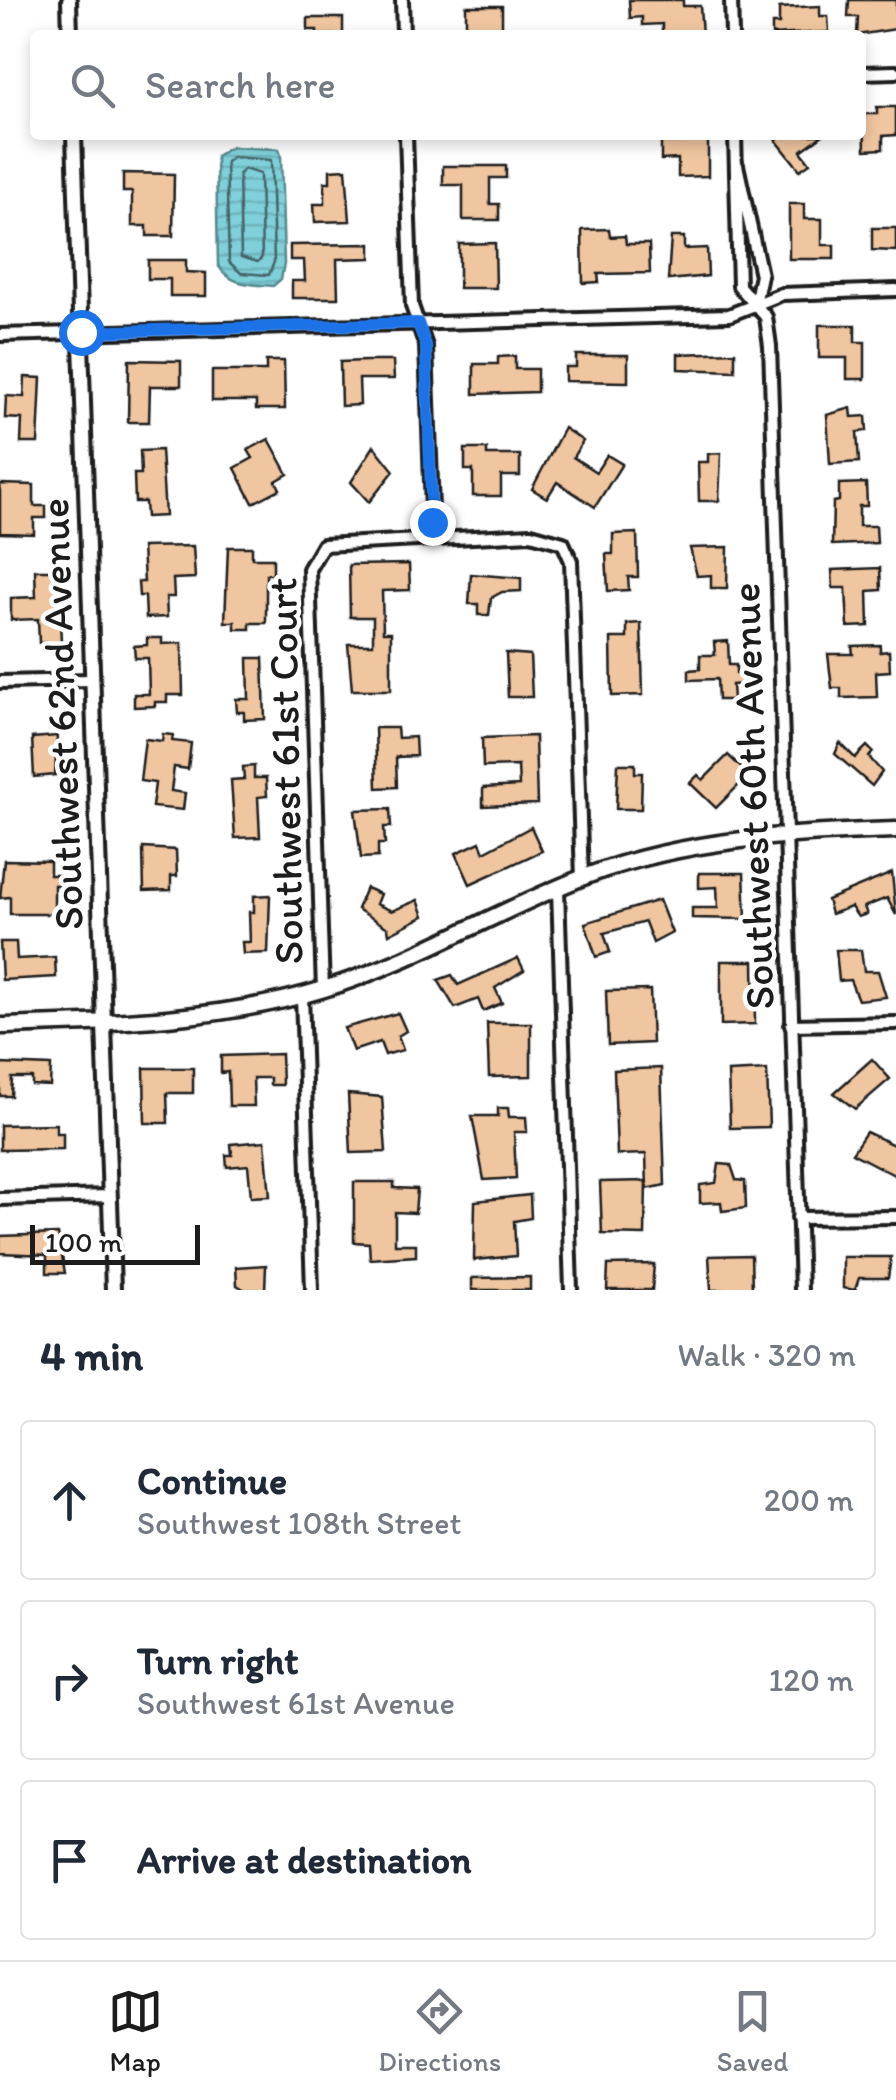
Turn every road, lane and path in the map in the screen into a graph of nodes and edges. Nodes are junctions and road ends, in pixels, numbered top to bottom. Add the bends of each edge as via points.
1 (70, 0) edge
2 (402, 0) edge
3 (731, 0) edge
4 (70, 30) edge
5 (402, 30) edge
6 (732, 30) edge
7 (896, 72) edge
8 (866, 73) edge
9 (74, 140) edge
10 (406, 140) edge
11 (736, 140) edge
12 (736, 164) junction
13 (896, 290) edge
14 (755, 305) junction
15 (418, 323) junction
16 (81, 332) junction
17 (0, 335) edge
18 (433, 537) junction
19 (92, 680) junction
20 (0, 682) edge
21 (896, 830) edge
22 (785, 836) junction
23 (582, 878) junction
24 (558, 889) junction
25 (323, 990) junction
26 (302, 995) junction
27 (104, 1023) junction
28 (896, 1023) edge
29 (792, 1025) junction
30 (0, 1026) edge
31 (110, 1196) junction
32 (0, 1199) edge
33 (896, 1217) edge
34 (798, 1218) junction
35 (113, 1290) edge
36 (312, 1290) edge
37 (571, 1290) edge
38 (801, 1290) edge

1 - 4 street
2 - 5 street
3 - 6 street
7 - 8 street
9 - 16 street, Southwest 62nd Avenue
10 - 15 street
11 - 12 street, Southwest 60th Avenue
12 - 14 street, Southwest 60th Avenue via 761,275
12 - 14 street, Southwest 60th Avenue via 739,286
13 - 14 street via 782,294
14 - 15 street via 729,314
14 - 22 street, Southwest 60th Avenue via 766,317 770,346
15 - 16 street
15 - 18 street via 426,346
16 - 17 street
16 - 19 street, Southwest 62nd Avenue
18 - 23 street via 542,534 563,543 571,561
18 - 25 street, Southwest 61st Court via 336,541 315,551 309,574
19 - 20 street
19 - 27 street, Southwest 62nd Avenue
21 - 22 main road
22 - 23 main road via 670,854
22 - 29 street, Southwest 60th Avenue
23 - 24 main road
24 - 25 main road
24 - 37 street
25 - 26 main road
26 - 27 main road
26 - 36 street, Southwest 61st Court
27 - 30 main road
27 - 31 street, Southwest 62nd Avenue
28 - 29 street
29 - 34 street, Southwest 60th Avenue
31 - 32 street
31 - 35 street, Southwest 62nd Avenue
33 - 34 street
34 - 38 street, Southwest 60th Avenue

